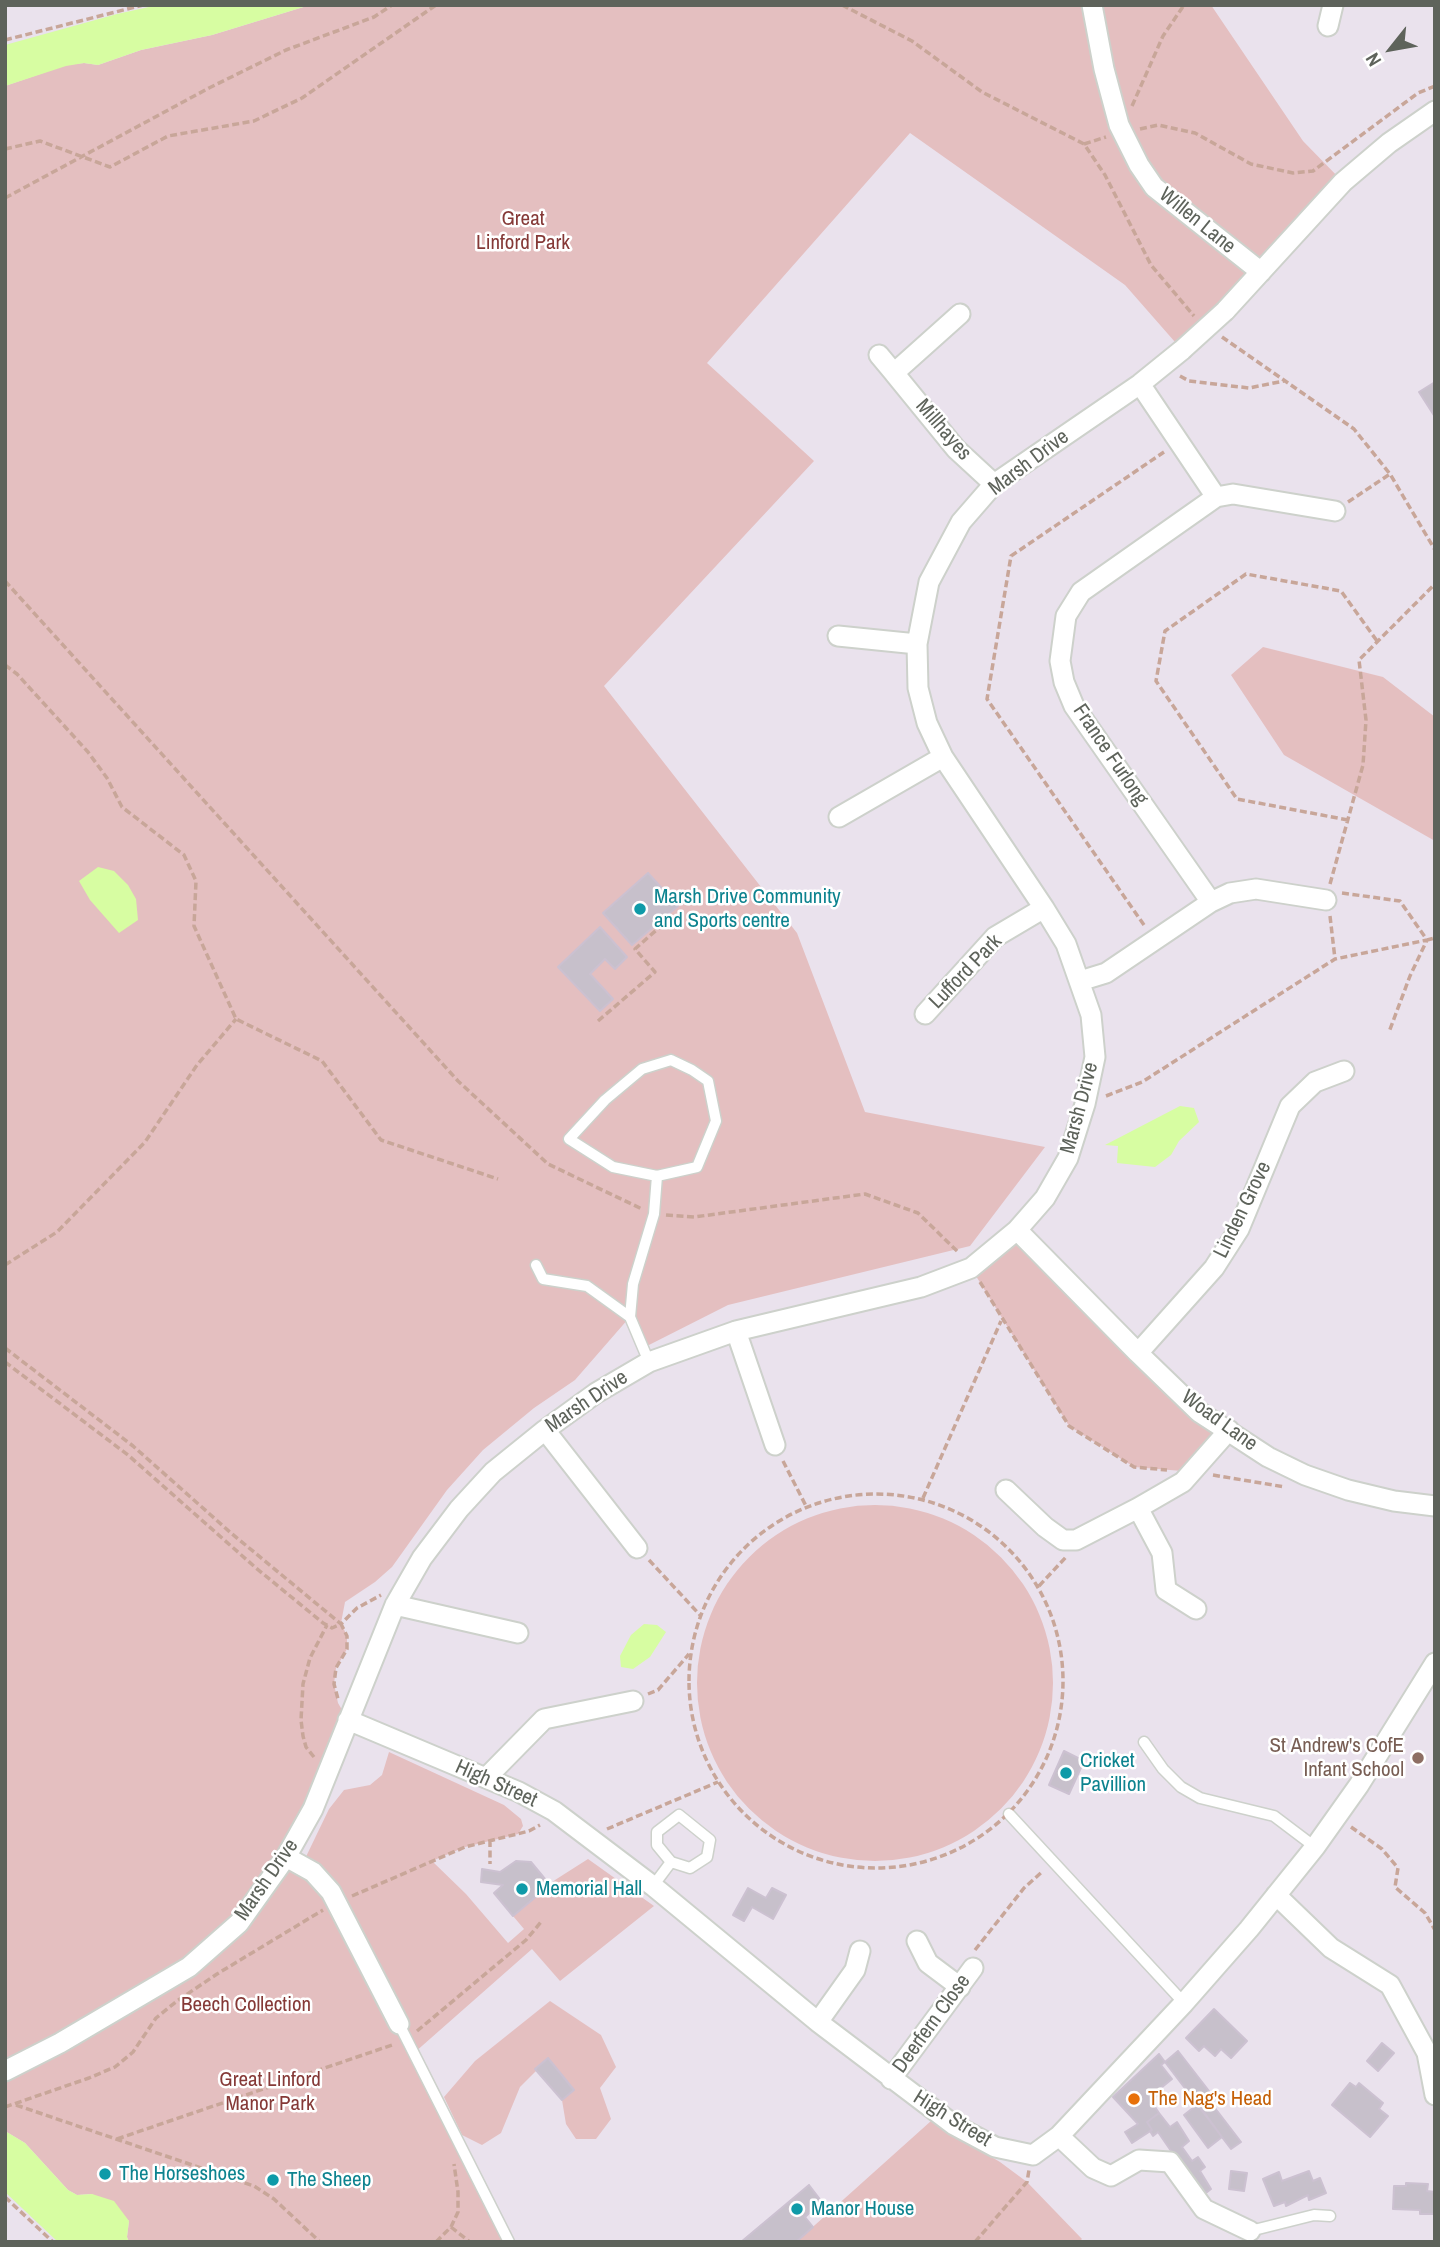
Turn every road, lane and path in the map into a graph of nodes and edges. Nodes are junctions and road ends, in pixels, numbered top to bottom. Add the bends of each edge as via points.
1 (143, 5) edge
2 (392, 5) edge
3 (436, 5) edge
4 (842, 5) edge
5 (1092, 5) edge
6 (1184, 5) edge
7 (1333, 5) edge
8 (123, 7) edge
9 (1328, 26) dead end
10 (5, 40) edge
11 (1435, 86) edge
12 (1434, 114) edge
13 (1120, 129) junction
14 (5, 149) edge
15 (82, 157) junction
16 (5, 198) edge
17 (1261, 272) junction
18 (960, 314) dead end
19 (1198, 319) dead end
20 (1217, 334) dead end
21 (879, 355) dead end
22 (1164, 365) junction
23 (894, 373) junction
24 (1284, 381) junction
25 (1140, 384) junction
26 (1390, 474) junction
27 (994, 484) junction
28 (1216, 497) junction
29 (1335, 511) joint
30 (1435, 550) edge
31 (5, 581) edge
32 (1435, 584) edge
33 (838, 636) dead end
34 (1377, 641) junction
35 (917, 644) junction
36 (5, 665) edge
37 (943, 757) junction
38 (839, 817) dead end
39 (1348, 820) junction
40 (1327, 895) junction
41 (1211, 902) junction
42 (1044, 908) junction
43 (662, 925) dead end
44 (1435, 938) edge
45 (1427, 940) junction
46 (1335, 959) junction
47 (1080, 981) junction
48 (925, 1014) dead end
49 (236, 1019) junction
50 (598, 1021) dead end
51 (1389, 1032) dead end
52 (1344, 1071) dead end
53 (1085, 1104) junction
54 (657, 1176) junction
55 (498, 1180) dead end
56 (653, 1214) junction
57 (1017, 1230) junction
58 (5, 1265) edge
59 (536, 1265) dead end
60 (971, 1268) junction
61 (630, 1317) junction
62 (1002, 1320) junction
63 (736, 1331) junction
64 (5, 1348) edge
65 (1138, 1353) junction
66 (5, 1362) edge
67 (649, 1362) junction
68 (545, 1430) junction
69 (1229, 1430) junction
70 (775, 1445) joint
71 (1194, 1472) junction
72 (1289, 1488) dead end
73 (1006, 1490) dead end
74 (923, 1499) junction
75 (806, 1506) junction
76 (1435, 1506) edge
77 (1138, 1508) junction
78 (637, 1548) joint
79 (399, 1599) junction
80 (1196, 1609) dead end
81 (700, 1615) junction
82 (341, 1623) junction
83 (327, 1625) junction
84 (518, 1633) dead end
85 (691, 1652) junction
86 (1435, 1663) edge
87 (634, 1701) joint
88 (348, 1720) junction
89 (1144, 1742) dead end
90 (329, 1770) junction
91 (486, 1778) junction
92 (718, 1782) junction
93 (554, 1811) junction
94 (1009, 1814) junction
95 (1336, 1816) junction
96 (588, 1837) junction
97 (490, 1840) junction
98 (1315, 1847) junction
99 (286, 1857) junction
100 (671, 1862) junction
101 (1053, 1862) junction
102 (490, 1864) dead end
103 (653, 1886) junction
104 (1276, 1895) junction
105 (337, 1902) junction
106 (541, 1922) dead end
107 (1435, 1930) edge
108 (917, 1941) dead end
109 (860, 1951) dead end
110 (973, 1968) joint
111 (960, 1987) junction
112 (1184, 2003) junction
113 (818, 2022) junction
114 (403, 2032) junction
115 (5, 2071) edge
116 (891, 2079) junction
117 (1435, 2095) edge
118 (14, 2104) junction
119 (5, 2107) edge
120 (451, 2127) junction
121 (1059, 2136) junction
122 (117, 2139) junction
123 (1027, 2182) dead end
124 (5, 2197) edge
125 (1330, 2216) dead end
126 (452, 2227) junction
127 (1250, 2231) joint
128 (53, 2242) edge
129 (320, 2242) edge
130 (436, 2242) edge
131 (470, 2242) edge
132 (509, 2242) edge
133 (975, 2242) edge

1 - 8 path
2 - 15 path via 374,17 286,50 220,82
3 - 15 path via 302,98 254,121 168,136 110,167
4 - 19 path via 912,41 982,92 1084,144 1151,265
5 - 13 street, Willen Lane
6 - 13 path via 1163,36
7 - 9 street
8 - 10 path
11 - 13 path via 1418,93 1313,171 1293,173 1251,164 1195,133 1158,125
12 - 17 street, Marsh Drive via 1389,143 1343,182
13 - 17 street, Willen Lane via 1154,187
14 - 15 path via 40,141
15 - 16 path
17 - 22 street, Marsh Drive, bridge
18 - 23 street
20 - 24 path
21 - 23 street, Millhayes
22 - 24 path via 1189,381 1249,388
22 - 25 street, Marsh Drive
23 - 27 street, Millhayes via 956,449
24 - 26 path via 1354,429
25 - 27 street, Marsh Drive
25 - 28 street
26 - 29 path
26 - 30 path
27 - 35 street, Marsh Drive via 961,523 929,582
28 - 29 street via 1233,494
28 - 41 street, France Furlong via 1081,592 1066,616 1060,661 1074,706
31 - 56 path via 458,1081 548,1164
32 - 34 path
33 - 35 street
34 - 39 path via 1359,660 1366,720 1363,765
34 - 39 path via 1341,591 1246,574 1166,631 1156,681 1237,799
35 - 37 street, Marsh Drive via 918,688
36 - 49 path via 88,752 122,807 184,855 196,881 194,926
37 - 38 street
37 - 42 street, Marsh Drive
39 - 40 path
40 - 41 street via 1256,889
40 - 45 path via 1400,901
40 - 46 path
41 - 47 street via 1106,973
42 - 47 street, Marsh Drive via 1066,944
42 - 48 street, Lufford Park via 995,937
43 - 50 path via 635,949 655,972
44 - 45 path
45 - 46 path
45 - 51 path
46 - 53 path via 1142,1082
47 - 53 street, Marsh Drive via 1091,1015 1096,1056
49 - 55 path via 322,1062 382,1140
49 - 58 path via 197,1065 145,1142 57,1232
52 - 65 street, Linden Grove via 1315,1082 1290,1106 1239,1229 1214,1268
53 - 57 street, Marsh Drive via 1068,1158 1045,1198
54 - 54 lane via 697,1167 716,1121 708,1081 671,1060 642,1069 569,1139 612,1167
54 - 56 lane
56 - 60 path via 694,1217 865,1194 918,1213
56 - 61 lane via 633,1284
57 - 60 street, Marsh Drive
57 - 65 street, Woad Lane
59 - 61 lane via 543,1279 587,1286
60 - 62 path
60 - 63 street, Marsh Drive via 921,1287
61 - 67 lane
62 - 71 path via 1069,1426 1134,1467
62 - 74 path
63 - 67 street, Marsh Drive
63 - 70 street
64 - 82 path via 132,1446
65 - 69 street, Woad Lane via 1199,1412
66 - 83 path via 128,1455
67 - 68 street, Marsh Drive
68 - 78 street
68 - 79 street, Marsh Drive via 493,1472 460,1509 422,1558
69 - 71 street
69 - 76 street, Woad Lane via 1268,1457 1306,1475 1348,1490
70 - 75 path
71 - 72 path
71 - 77 street
73 - 77 street via 1063,1540 1076,1540
74 - 75 path via 864,1493
74 - 94 path via 969,1517 1008,1547 1039,1586 1061,1644 1063,1705 1045,1765
75 - 81 path via 761,1532 724,1570
77 - 80 street via 1161,1553 1166,1590
78 - 81 path
79 - 82 path via 388,1592 374,1597
79 - 84 street
79 - 88 street, Marsh Drive
81 - 85 path
82 - 83 path via 332,1628
82 - 88 path via 347,1649 336,1668 334,1684
83 - 90 path via 310,1658 301,1720 306,1747
85 - 87 path via 658,1690
85 - 92 path via 689,1697 699,1741
86 - 95 street, High Street
87 - 91 street via 544,1719
88 - 90 street, Marsh Drive
88 - 91 street, High Street
89 - 98 lane via 1181,1787 1200,1798 1274,1816
90 - 99 street, Marsh Drive
91 - 93 street, High Street
92 - 94 path via 755,1824 802,1853 856,1868 912,1866 964,1847
92 - 96 path
93 - 96 street, High Street
93 - 97 path via 529,1831
94 - 101 lane
95 - 98 street, High Street
95 - 107 path via 1382,1849 1398,1868 1395,1887 1425,1913
96 - 103 street, High Street
97 - 102 path
97 - 105 path
98 - 104 street, High Street
99 - 105 street via 313,1872
99 - 115 street, Marsh Drive via 239,1923 189,1967
100 - 100 lane via 657,1845 657,1832 679,1815 710,1840 707,1857 690,1868
100 - 103 lane
101 - 110 path via 1024,1888 967,1960
101 - 112 lane
103 - 113 street, High Street
104 - 112 street, High Street
104 - 117 street via 1331,1948 1391,1986 1427,2053
105 - 114 street
105 - 118 path via 177,2000 115,2067
106 - 114 path via 526,1940
108 - 111 street via 928,1963
109 - 113 street via 855,1970
110 - 111 street, Deerfern Close
111 - 116 street, Deerfern Close
112 - 121 street, High Street
113 - 116 street, High Street
114 - 120 lane
114 - 122 path
116 - 121 street, High Street via 995,2147 1033,2155
118 - 119 path
118 - 122 path
120 - 126 path via 458,2192
120 - 132 lane
121 - 127 street via 1093,2168 1111,2176 1139,2160 1170,2162 1204,2208
122 - 129 path via 254,2186
123 - 133 path
124 - 128 path
125 - 127 lane via 1314,2215
126 - 130 path
126 - 131 path

